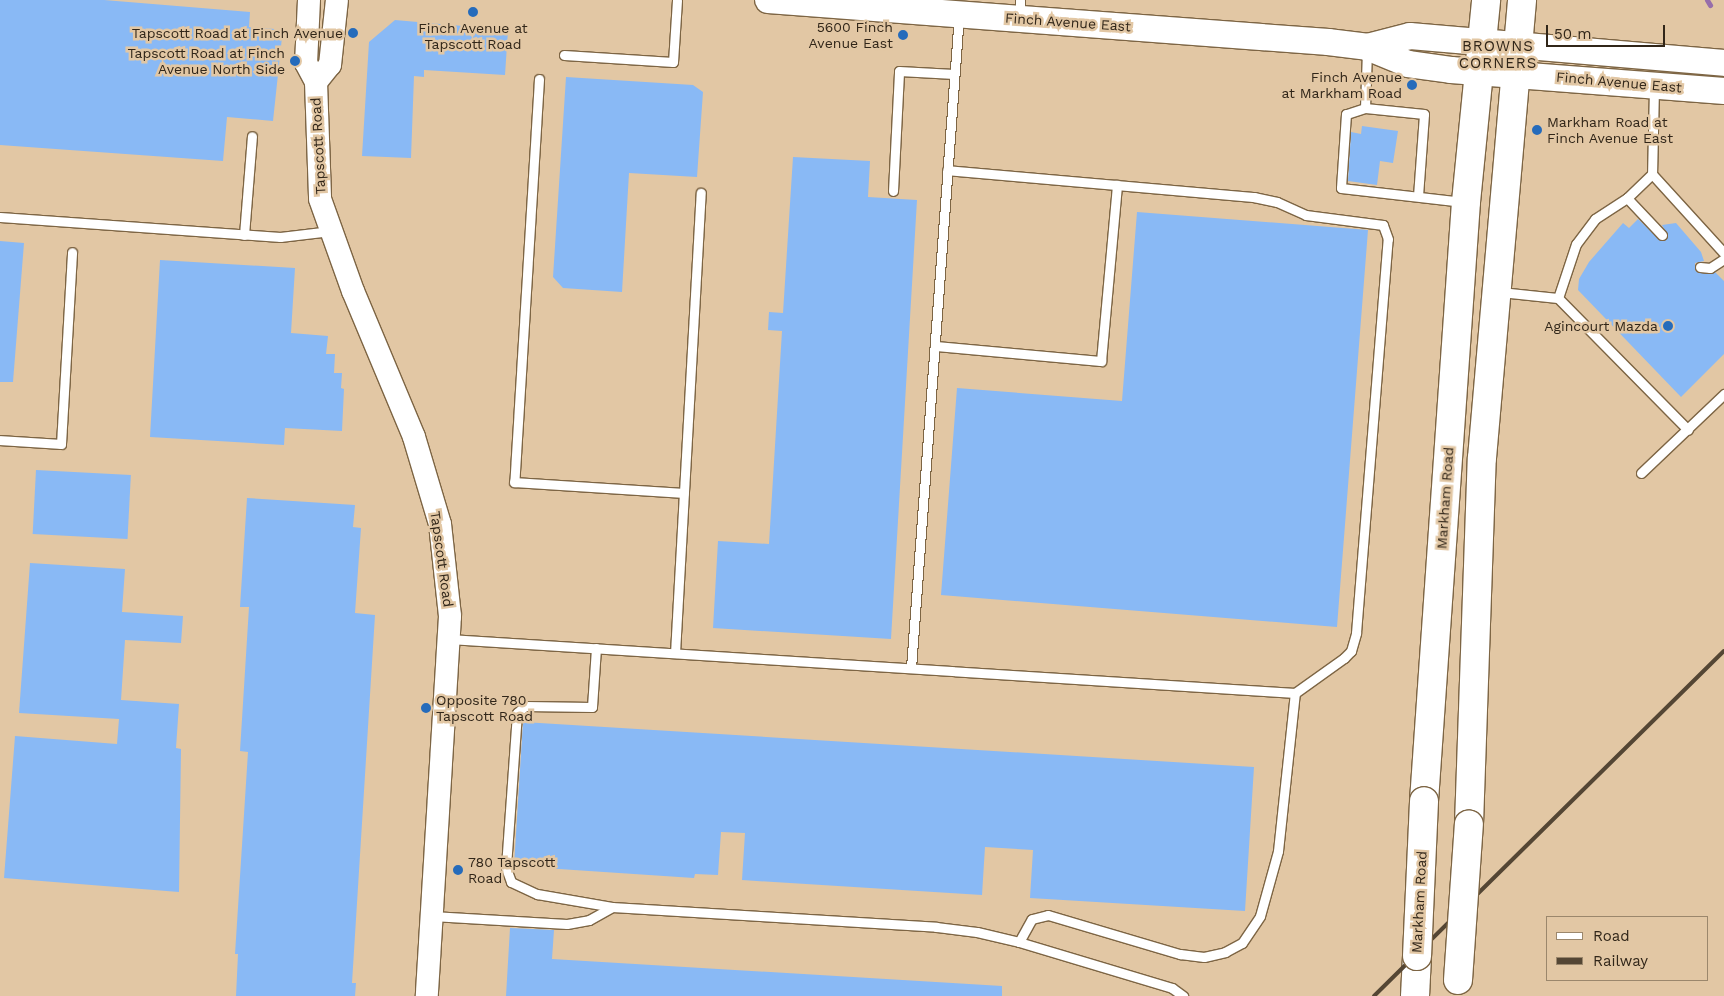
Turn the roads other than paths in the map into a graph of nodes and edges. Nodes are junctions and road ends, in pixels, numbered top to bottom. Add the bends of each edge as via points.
1 (309, 0) edge
2 (337, 0) edge
3 (677, 0) edge
4 (768, 0) edge
5 (1486, 0) edge
6 (1522, 0) edge
7 (1009, 11) edge
8 (959, 14) junction
9 (1482, 42) junction
10 (1519, 44) junction
11 (1368, 47) junction
12 (564, 55) dead end
13 (1724, 63) edge
14 (1478, 71) junction
15 (1517, 73) junction
16 (954, 74) junction
17 (540, 79) dead end
18 (316, 82) junction
19 (1654, 85) junction
20 (1724, 91) edge
21 (1365, 108) junction
22 (252, 136) dead end
23 (947, 170) junction
24 (1652, 174) junction
25 (1117, 185) junction
26 (893, 191) dead end
27 (701, 193) dead end
28 (1418, 196) junction
29 (1627, 198) junction
30 (1466, 202) junction
31 (0, 217) edge
32 (332, 231) junction
33 (244, 235) junction
34 (1662, 235) dead end
35 (72, 252) dead end
36 (1724, 252) edge
37 (1724, 259) edge
38 (1700, 267) dead end
39 (1497, 292) junction
40 (1558, 298) junction
41 (934, 346) junction
42 (1724, 394) edge
43 (1688, 430) junction
44 (0, 440) edge
45 (1640, 473) dead end
46 (684, 493) junction
47 (449, 638) junction
48 (596, 648) junction
49 (675, 653) junction
50 (911, 668) junction
51 (1295, 693) junction
52 (612, 907) junction
53 (432, 916) junction
54 (1019, 942) junction
55 (1458, 988) edge
56 (427, 996) edge
57 (1183, 996) edge
58 (1415, 996) edge

1 - 18 street, Tapscott Road via 306,63
2 - 18 street, Tapscott Road via 330,65
3 - 12 lane via 673,62
4 - 8 main road, Finch Avenue East
5 - 9 main road, Markham Road
6 - 10 main road
7 - 8 main road, Finch Avenue East
7 - 11 main road, Finch Avenue East
8 - 16 lane
9 - 10 main road, Finch Avenue East
9 - 11 main road, Finch Avenue East via 1410,36
9 - 14 main road, Markham Road
10 - 13 main road, Finch Avenue East
10 - 15 main road
11 - 14 main road, Finch Avenue East via 1408,64
11 - 21 lane
14 - 15 main road, Finch Avenue East
14 - 30 main road, Markham Road
15 - 19 main road, Finch Avenue East
15 - 39 main road
16 - 23 lane
16 - 26 lane via 899,71
17 - 46 lane via 514,482
18 - 32 street, Tapscott Road via 320,199
19 - 20 main road, Finch Avenue East
19 - 24 lane
21 - 28 lane via 1424,114
21 - 28 lane via 1346,114 1341,188
22 - 33 lane
23 - 25 lane
23 - 41 lane
24 - 29 lane
24 - 36 lane
25 - 41 lane via 1101,361
25 - 51 lane via 1254,197 1277,202 1306,215 1374,222 1387,231 1354,643 1344,658
27 - 46 lane
28 - 30 lane
29 - 34 lane
29 - 40 lane via 1594,219 1576,244
30 - 58 main road, Markham Road, bridge via 1424,801
31 - 33 lane
32 - 33 lane via 280,237
32 - 47 street, Tapscott Road via 353,292 414,437 440,524 450,616
35 - 44 lane via 61,444
37 - 38 lane via 1710,268
39 - 40 lane
39 - 55 main road, bridge via 1482,458 1469,824
40 - 43 lane
41 - 50 lane
42 - 43 lane
43 - 45 lane
46 - 49 lane
47 - 48 lane
47 - 53 street, Tapscott Road
48 - 49 lane
48 - 52 lane via 592,707 525,706 517,713 506,868 510,882 537,894
49 - 50 lane
50 - 51 lane
51 - 54 lane via 1278,851 1260,916 1242,943 1225,952 1204,957 1180,954 1048,915 1032,919
52 - 53 lane via 589,920 567,924
52 - 54 lane via 936,927
53 - 56 street, Tapscott Road
54 - 57 lane via 1172,988

